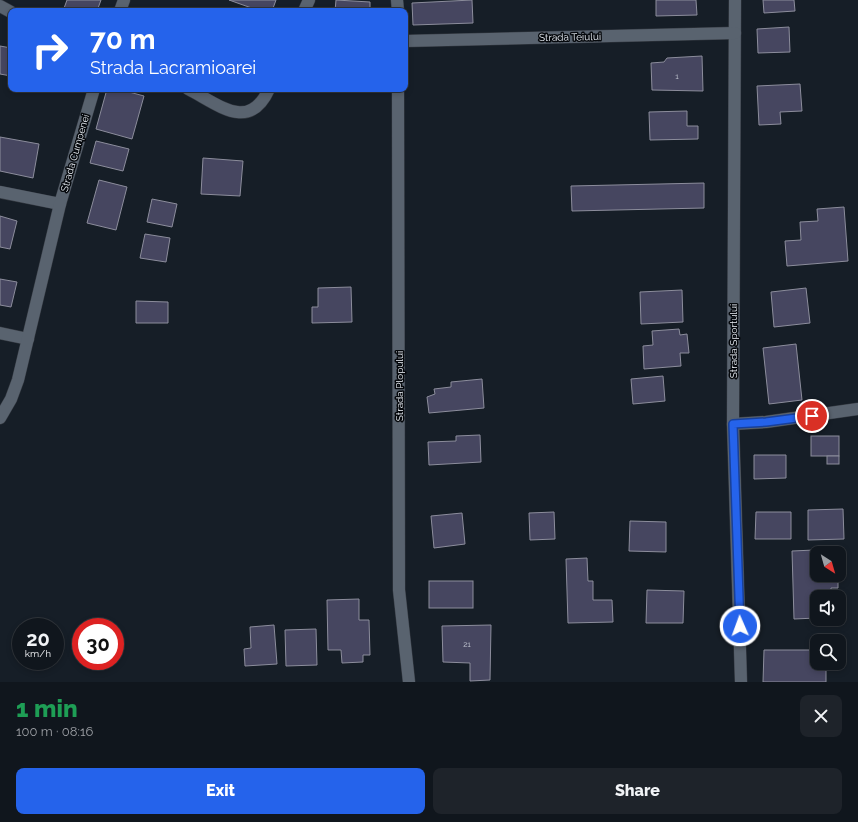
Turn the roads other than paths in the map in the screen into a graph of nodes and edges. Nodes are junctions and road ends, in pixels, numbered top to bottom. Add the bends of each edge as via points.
1 (735, 0) edge
2 (735, 33) junction
3 (408, 41) edge
4 (93, 92) edge
5 (194, 92) edge
6 (268, 92) edge
7 (398, 92) edge
8 (0, 192) edge
9 (60, 204) junction
10 (0, 333) edge
11 (28, 339) junction
12 (858, 409) edge
13 (0, 418) edge
14 (733, 424) junction
15 (409, 682) edge
16 (741, 682) edge

1 - 2 street, Strada Sportului
2 - 3 street, Strada Teiului
2 - 14 street, Strada Sportului
4 - 9 street, Strada Cumpenei
5 - 6 street via 234,112 245,113 257,108
7 - 15 street, Strada Plopului via 399,590
8 - 9 street, Strada Cumpenei
9 - 11 street
10 - 11 street
11 - 13 street via 12,399
12 - 14 street
14 - 16 street, Strada Sportului

